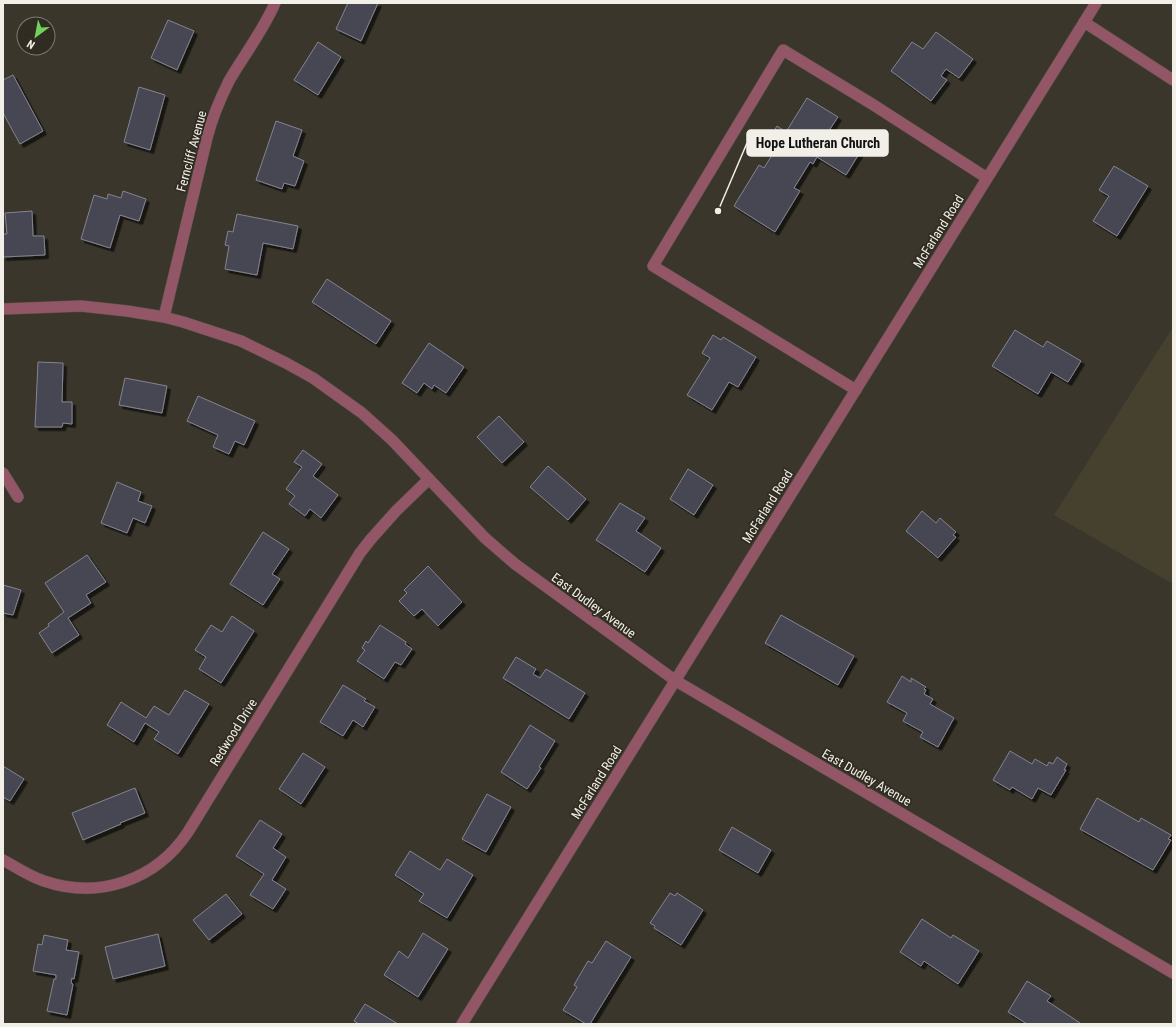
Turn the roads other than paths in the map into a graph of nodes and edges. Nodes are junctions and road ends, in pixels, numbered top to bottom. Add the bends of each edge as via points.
1 (275, 3) edge
2 (1096, 3) edge
3 (1084, 22) junction
4 (1173, 80) edge
5 (987, 178) junction
6 (3, 309) edge
7 (164, 317) junction
8 (856, 390) junction
9 (3, 473) edge
10 (429, 479) junction
11 (18, 497) dead end
12 (676, 681) junction
13 (3, 860) edge
14 (1173, 973) edge
15 (462, 1024) edge

1 - 7 street, Ferncliff Avenue via 229,82 211,122
2 - 3 street, McFarland Road
3 - 4 street
3 - 5 street, McFarland Road
5 - 8 street, McFarland Road
5 - 8 street via 783,50 653,266
6 - 7 street, East Dudley Avenue via 81,306
7 - 10 street, East Dudley Avenue via 241,341 313,378 362,413
8 - 12 street, McFarland Road
9 - 11 street
10 - 12 street, East Dudley Avenue via 485,538 515,564
10 - 13 street, Redwood Drive via 396,511 360,553 188,832 161,862 144,874 105,887 94,888 64,886 44,881
12 - 14 street, East Dudley Avenue
12 - 15 street, McFarland Road

